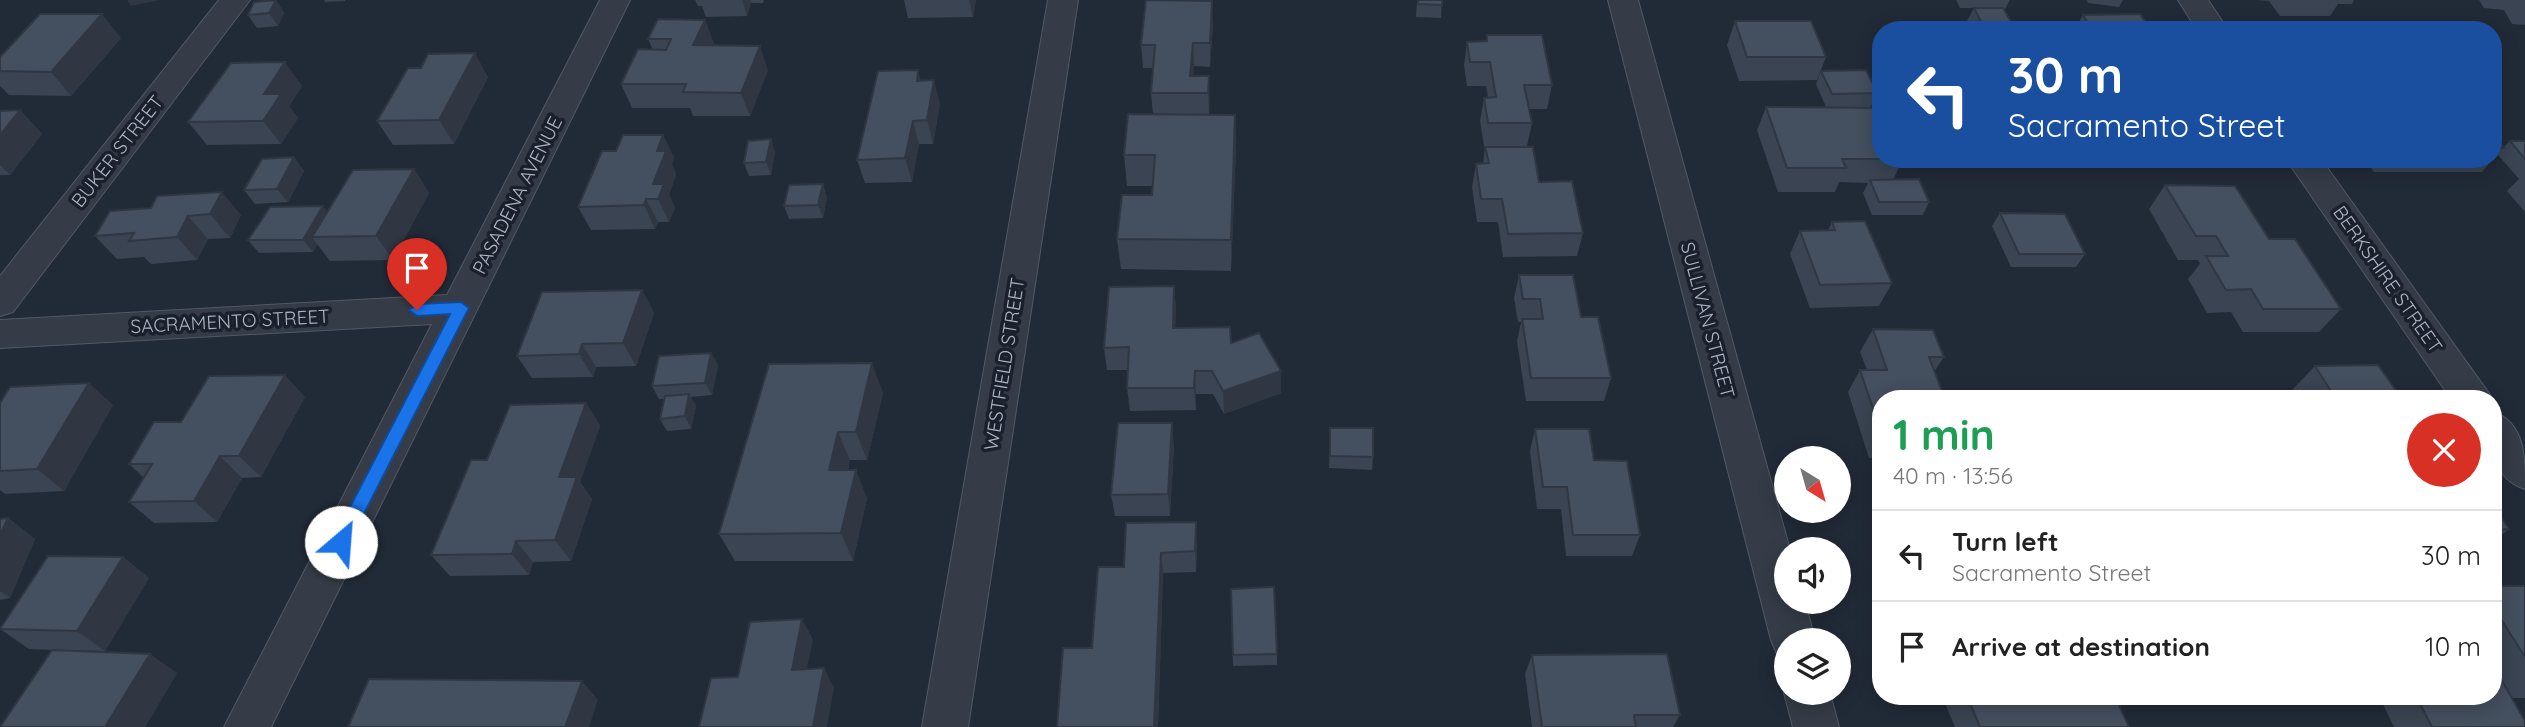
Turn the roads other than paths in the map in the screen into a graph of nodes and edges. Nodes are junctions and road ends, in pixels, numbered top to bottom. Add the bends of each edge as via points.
1 (234, 0) edge
2 (615, 0) edge
3 (1063, 0) edge
4 (1623, 0) edge
5 (2193, 0) edge
6 (2207, 21) edge
7 (2310, 168) edge
8 (0, 302) edge
9 (461, 308) junction
10 (0, 334) edge
11 (2467, 390) edge
12 (2502, 439) edge
13 (2525, 472) edge
14 (1790, 628) edge
15 (1810, 705) edge
16 (247, 727) edge
17 (945, 727) edge
18 (1816, 727) edge

1 - 8 street, BUKER STREET
2 - 9 street, PASADENA AVENUE
3 - 17 street, WESTFIELD STREET
4 - 14 street, SULLIVAN STREET
5 - 6 street
7 - 11 street, BERKSHIRE STREET
9 - 10 street, SACRAMENTO STREET
9 - 16 street, PASADENA AVENUE
12 - 13 street
15 - 18 street

